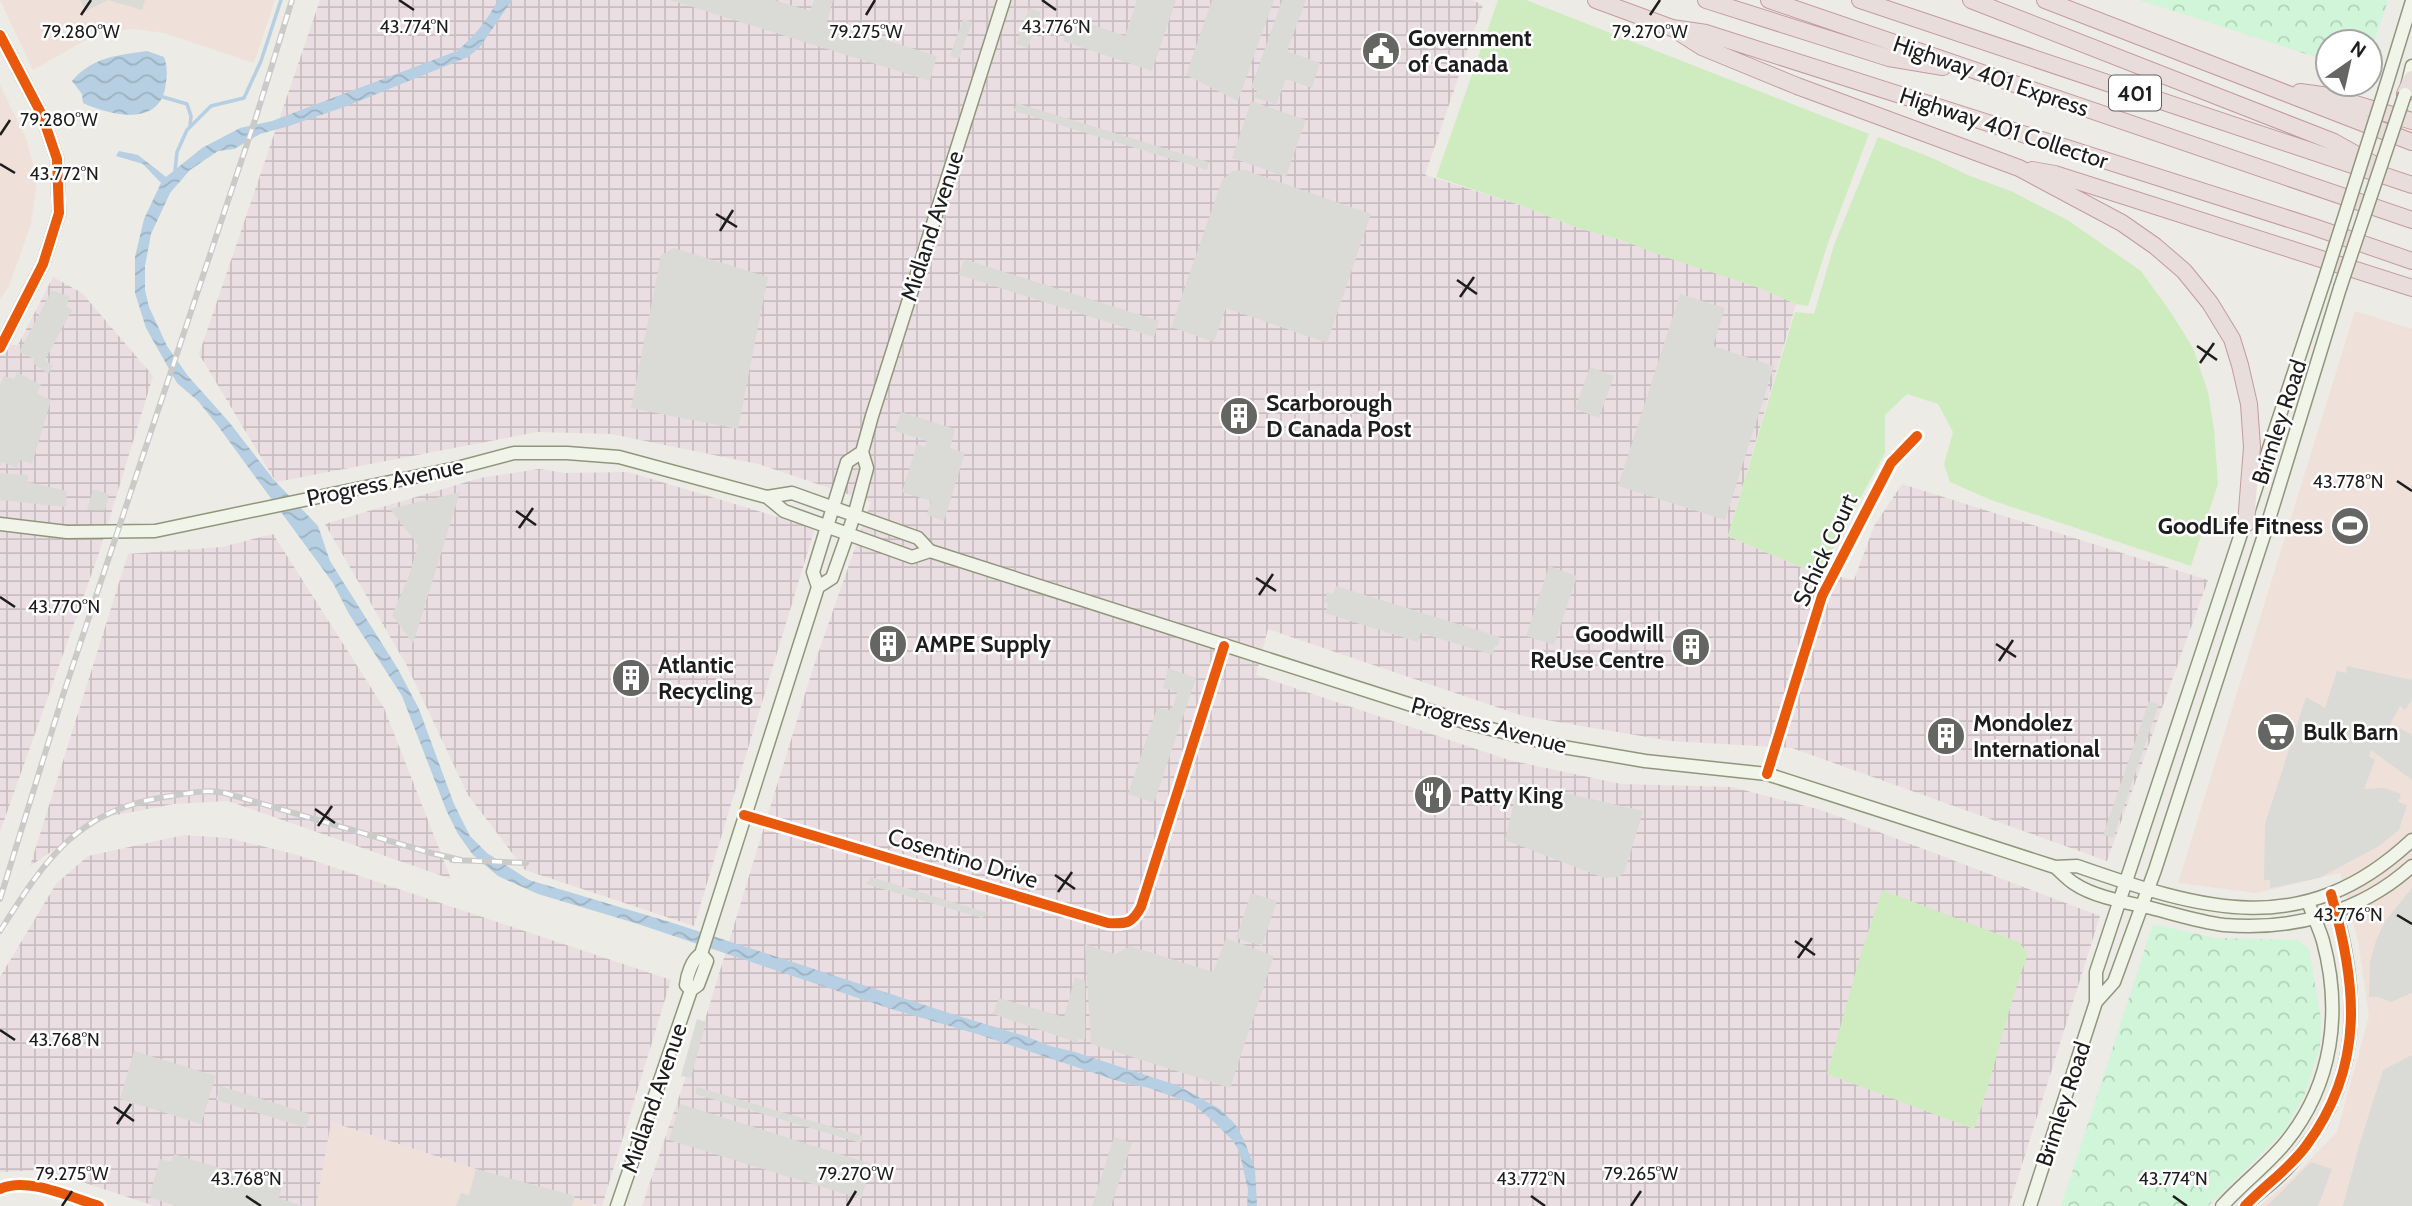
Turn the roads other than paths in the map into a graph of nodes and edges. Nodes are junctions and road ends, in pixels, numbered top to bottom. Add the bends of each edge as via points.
1 (1004, 0) edge
2 (1596, 0) edge
3 (1706, 0) edge
4 (1769, 0) edge
5 (1860, 0) edge
6 (1971, 0) edge
7 (2045, 0) edge
8 (2412, 1) edge
9 (1672, 28) junction
10 (0, 35) edge
11 (2412, 66) edge
12 (1990, 76) junction
13 (2409, 86) edge
14 (2273, 88) junction
15 (2412, 121) edge
16 (2412, 142) edge
17 (2019, 168) junction
18 (2411, 185) edge
19 (2412, 220) edge
20 (2412, 261) edge
21 (2412, 288) edge
22 (0, 348) edge
23 (1917, 436) dead end
24 (862, 452) junction
25 (767, 496) junction
26 (833, 509) junction
27 (854, 516) junction
28 (0, 524) edge
29 (2246, 524) junction
30 (827, 528) junction
31 (847, 535) junction
32 (930, 551) junction
33 (818, 587) junction
34 (1224, 646) junction
35 (2180, 718) junction
36 (2200, 724) junction
37 (1766, 774) junction
38 (744, 815) junction
39 (2412, 840) edge
40 (2412, 866) edge
41 (2055, 867) junction
42 (2126, 882) junction
43 (2147, 889) junction
44 (2331, 894) junction
45 (2120, 900) junction
46 (2308, 901) junction
47 (2141, 906) junction
48 (2336, 912) junction
49 (2314, 919) junction
50 (2096, 1002) junction
51 (0, 1189) edge
52 (99, 1206) edge
53 (617, 1206) edge
54 (2030, 1206) edge
55 (2222, 1206) edge
56 (2245, 1206) edge

1 - 24 main road, Midland Avenue
2 - 9 highway, Highway 401 Collector
3 - 12 highway via 1889,58
4 - 12 highway, Highway 401 Express / 401
5 - 18 highway, Highway 401 Express / 401
6 - 18 highway via 2334,142
7 - 14 highway, 401
8 - 29 main road, Brimley Road, bridge
9 - 17 highway via 1702,47 1797,86
9 - 20 highway, Highway 401 Collector via 1706,33
10 - 22 main road via 41,115 57,159 59,213 43,264
11 - 13 main road, Brimley Road
12 - 19 highway, Highway 401 Express / 401
13 - 36 main road, Brimley Road, bridge
14 - 15 highway via 2329,96
14 - 16 highway, 401
17 - 21 highway via 2055,174
17 - 29 highway via 2155,246 2184,271 2210,303 2232,339 2249,404 2252,447
23 - 37 street, Schick Court via 1891,463 1822,596
24 - 26 main road, Midland Avenue via 847,462
24 - 27 main road, Midland Avenue via 867,468
25 - 26 main road, Progress Avenue via 792,493
25 - 28 main road, Progress Avenue via 619,457 514,453 155,531 66,532
25 - 30 main road, Progress Avenue via 784,511
26 - 27 main road, Progress Avenue
26 - 30 main road, Midland Avenue
27 - 31 main road, Midland Avenue
27 - 32 main road, Progress Avenue via 918,538
29 - 35 main road, Brimley Road
30 - 31 main road, Progress Avenue
30 - 33 main road, Midland Avenue via 813,572
31 - 32 main road, Progress Avenue via 912,557
31 - 33 main road, Midland Avenue via 832,578
32 - 34 main road, Progress Avenue
33 - 38 main road, Midland Avenue
34 - 37 main road, Progress Avenue via 1471,724 1563,747
34 - 38 street, Cosentino Drive via 1140,907 1127,924 1108,923
35 - 36 main road
35 - 42 main road, Brimley Road
36 - 43 main road, Brimley Road
37 - 41 main road, Progress Avenue
38 - 53 main road, Midland Avenue via 701,954 687,981 691,990
39 - 44 main road, Progress Avenue via 2369,875
40 - 48 main road, Progress Avenue via 2367,898
41 - 42 main road, Progress Avenue via 2077,866
41 - 45 main road, Progress Avenue via 2075,885
42 - 43 main road, Progress Avenue
42 - 45 main road, Brimley Road
43 - 46 main road, Progress Avenue via 2230,908
43 - 47 main road, Brimley Road
44 - 46 main road, Progress Avenue
44 - 48 main road
45 - 47 main road, Progress Avenue
45 - 50 main road, Brimley Road via 2096,972
46 - 49 main road
47 - 49 main road, Progress Avenue via 2223,925 2269,926
47 - 50 main road, Brimley Road via 2114,982
48 - 49 main road, Progress Avenue
48 - 56 main road via 2353,1004 2338,1090 2306,1147
49 - 55 main road via 2324,945 2334,1007 2320,1083 2286,1142
50 - 54 main road, Brimley Road
51 - 52 street via 30,1185

